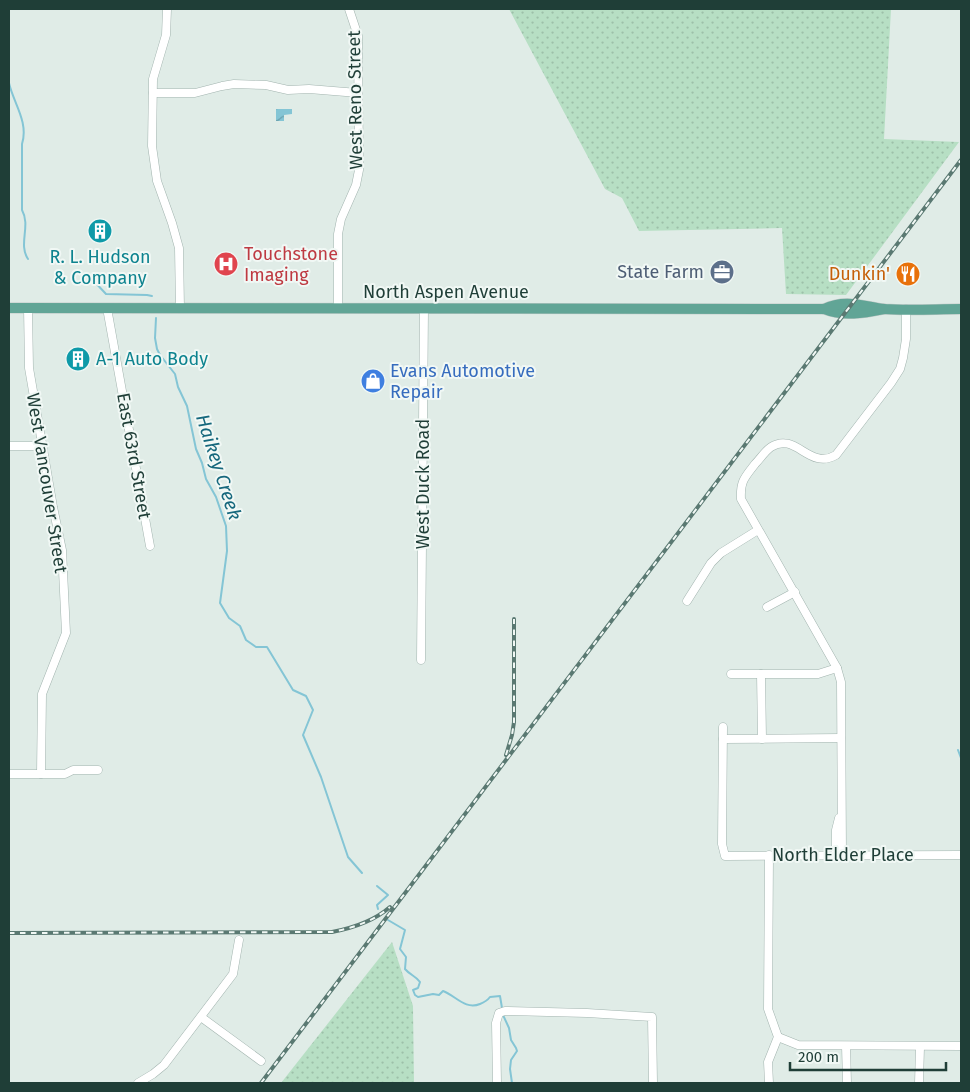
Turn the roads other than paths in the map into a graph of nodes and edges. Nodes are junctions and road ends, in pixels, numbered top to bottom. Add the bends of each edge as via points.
1 (167, 9) edge
2 (350, 9) edge
3 (152, 93) junction
4 (358, 93) junction
5 (9, 308) edge
6 (28, 308) junction
7 (107, 308) junction
8 (180, 308) junction
9 (338, 308) junction
10 (424, 308) junction
11 (906, 309) junction
12 (961, 309) edge
13 (9, 446) edge
14 (42, 446) junction
15 (758, 530) junction
16 (150, 546) dead end
17 (795, 592) junction
18 (687, 601) dead end
19 (767, 607) dead end
20 (421, 660) dead end
21 (837, 668) junction
22 (731, 674) dead end
23 (761, 674) junction
24 (723, 727) dead end
25 (841, 738) junction
26 (723, 739) junction
27 (762, 739) junction
28 (98, 770) dead end
29 (9, 774) edge
30 (41, 774) junction
31 (770, 855) junction
32 (839, 855) junction
33 (961, 855) edge
34 (238, 940) dead end
35 (201, 1017) junction
36 (778, 1037) junction
37 (846, 1046) junction
38 (961, 1046) edge
39 (920, 1047) junction
40 (261, 1062) dead end
41 (138, 1083) edge
42 (496, 1083) edge
43 (653, 1083) edge
44 (769, 1083) edge
45 (847, 1083) edge
46 (918, 1083) edge

1 - 3 street via 166,35 154,72
2 - 4 street, West Reno Street via 358,36
3 - 4 street via 195,93 234,84
3 - 8 street via 153,158 157,181 179,248
4 - 9 street, West Reno Street via 359,170 338,234
5 - 6 main road, North Aspen Avenue
6 - 7 main road, North Aspen Avenue
6 - 14 street, West Vancouver Street via 29,368
7 - 8 main road, North Aspen Avenue
7 - 16 street, East 63rd Street
8 - 9 main road, North Aspen Avenue
9 - 10 main road, North Aspen Avenue
10 - 11 main road, North Aspen Avenue via 824,309 834,304 862,304
10 - 20 street, West Duck Road
11 - 12 main road, North Aspen Avenue
11 - 15 street via 906,339 900,369 836,455 829,459 816,459 792,444 776,444 742,480 741,499
13 - 14 street
14 - 30 street, West Vancouver Street via 62,550 66,633 42,694
15 - 17 street
15 - 18 street via 720,552
17 - 19 street
17 - 21 street
21 - 23 street via 818,674
21 - 25 street via 841,682
22 - 23 street
23 - 27 street
24 - 26 street
25 - 27 street
25 - 32 street
26 - 27 street
26 - 31 street, North Elder Place via 722,844 725,856
28 - 30 street
29 - 30 street
31 - 32 street, North Elder Place
31 - 36 street via 768,1009
32 - 33 street, North Elder Place
34 - 35 street via 233,974
35 - 40 street
35 - 41 street via 164,1065
36 - 37 street via 798,1045
36 - 44 street via 768,1062
37 - 39 street
37 - 45 street
38 - 39 street
39 - 46 street
42 - 43 street via 496,1023 499,1013 505,1011 652,1017

